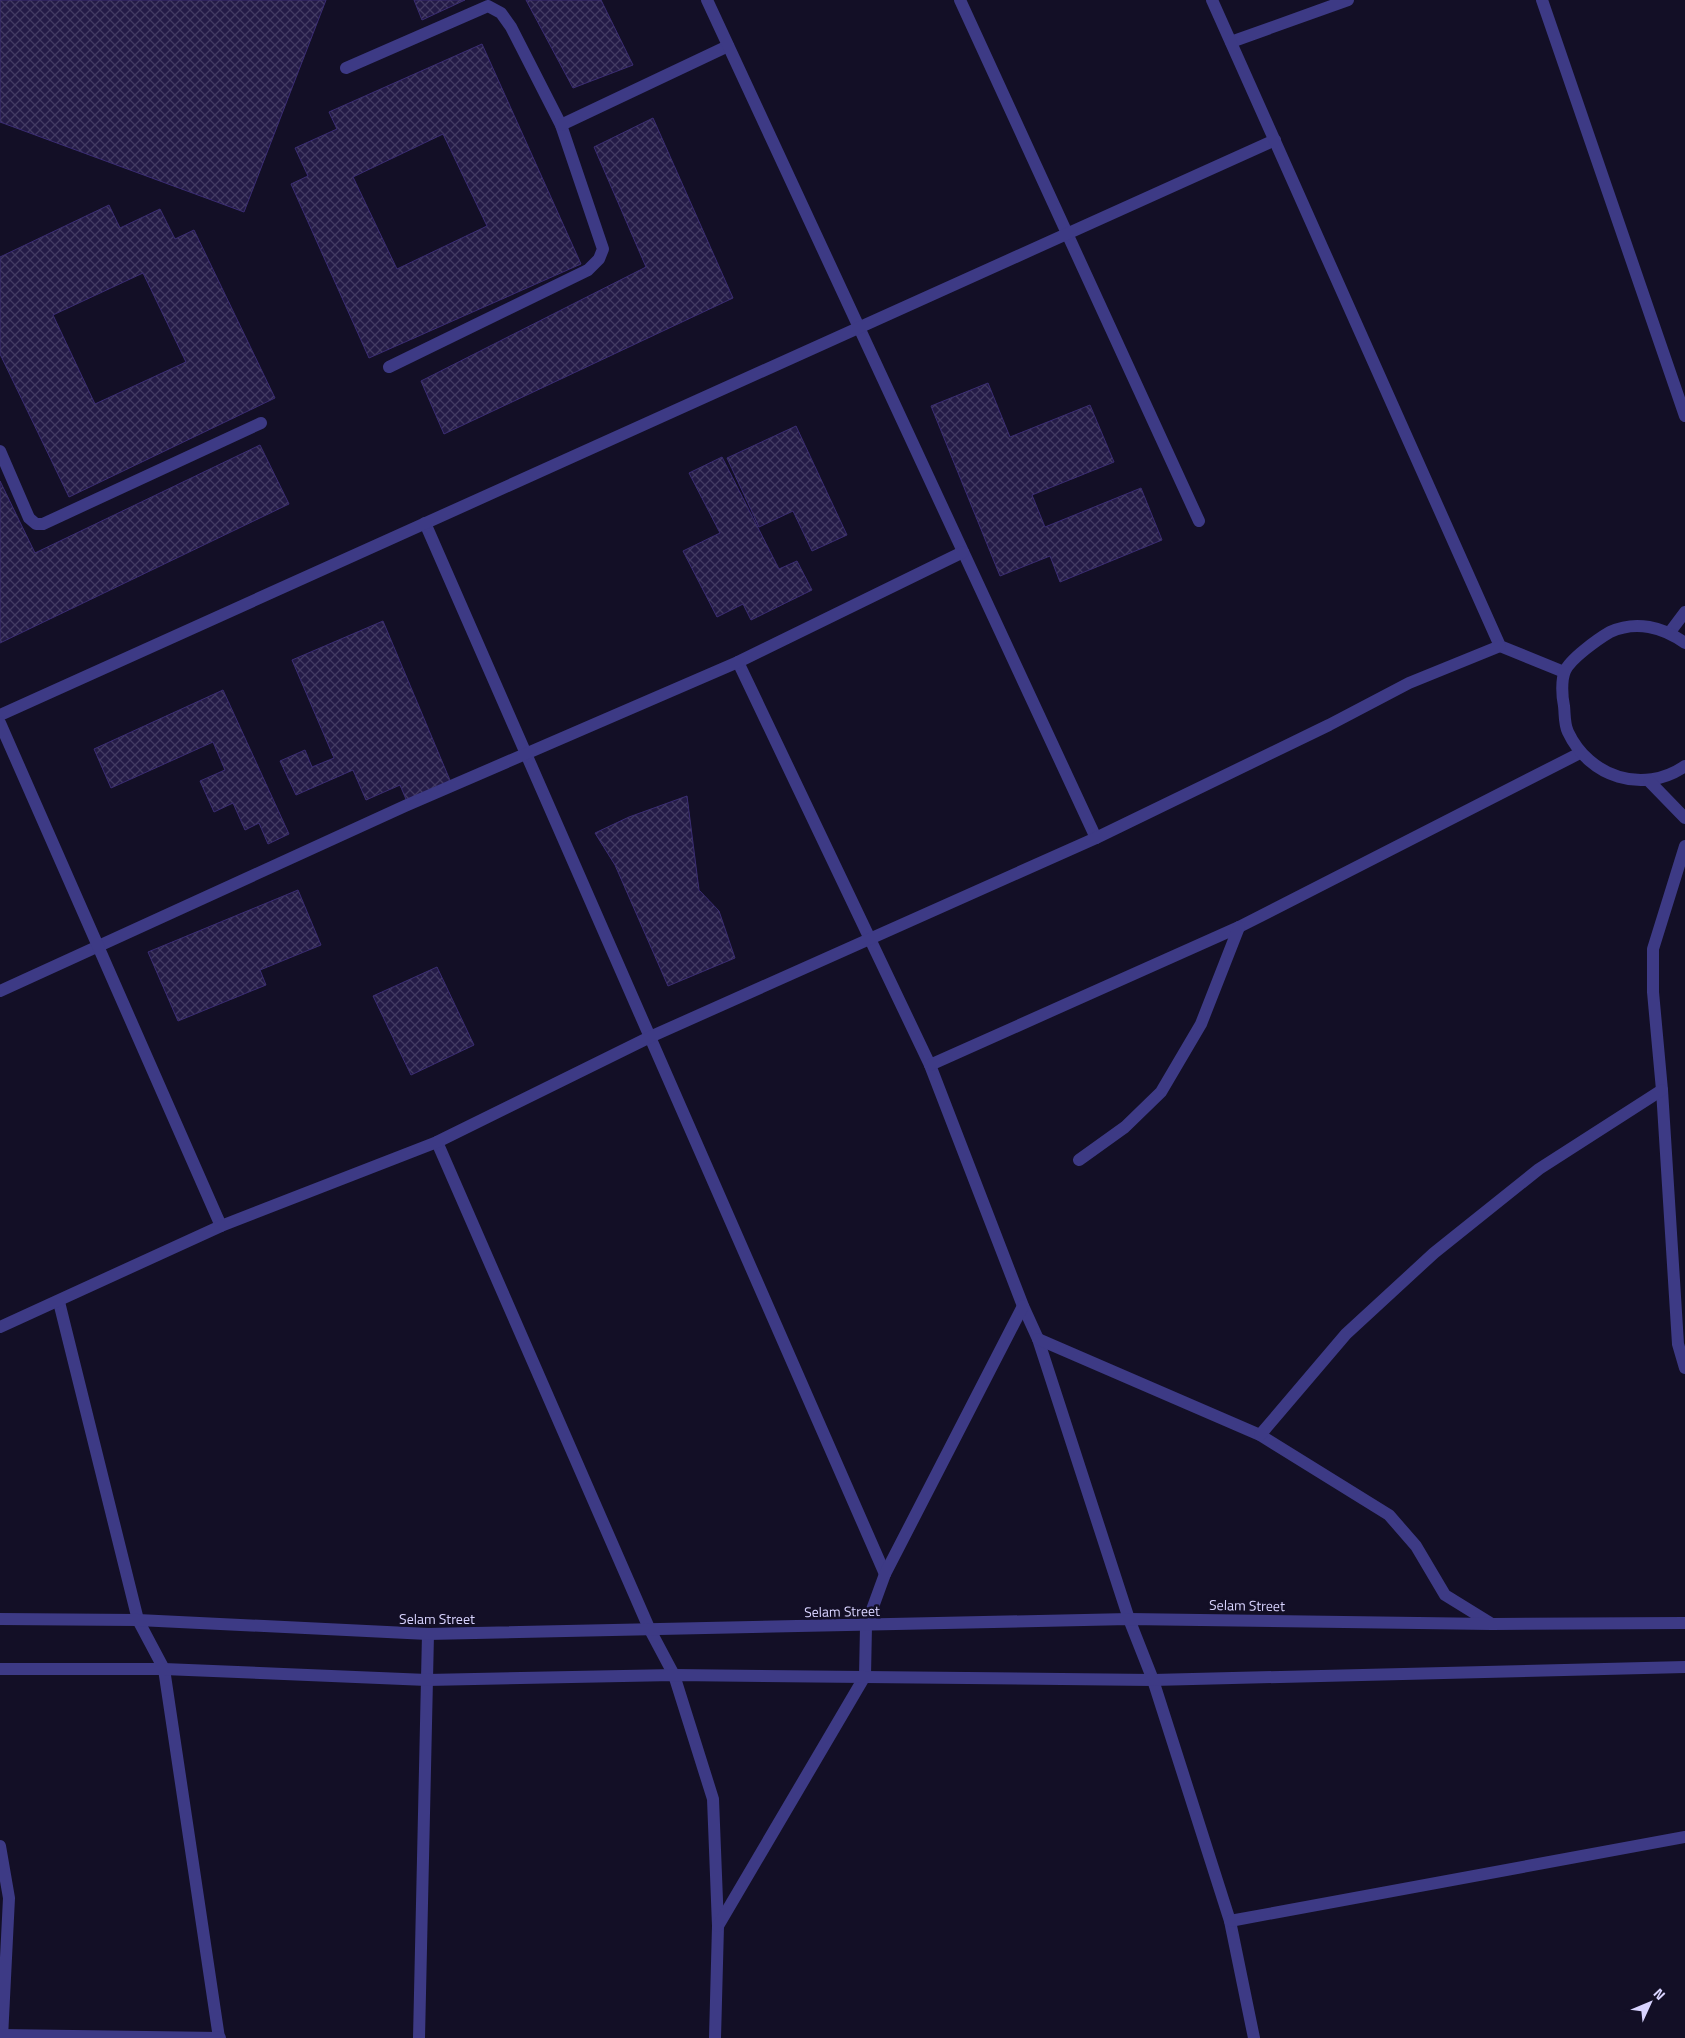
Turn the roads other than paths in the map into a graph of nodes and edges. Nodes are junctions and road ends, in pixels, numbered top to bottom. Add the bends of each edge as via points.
1 (707, 0) edge
2 (960, 0) edge
3 (1212, 0) edge
4 (1348, 0) edge
5 (1542, 0) edge
6 (1231, 42) junction
7 (728, 46) junction
8 (346, 68) dead end
9 (561, 124) junction
10 (1275, 140) junction
11 (1067, 234) junction
12 (859, 327) junction
13 (389, 366) dead end
14 (1685, 416) edge
15 (261, 423) dead end
16 (0, 451) edge
17 (1199, 520) dead end
18 (425, 523) junction
19 (963, 552) junction
20 (1685, 612) edge
21 (1670, 632) junction
22 (1685, 643) edge
23 (1500, 646) junction
24 (738, 662) junction
25 (1564, 672) junction
26 (0, 715) edge
27 (0, 723) edge
28 (526, 753) junction
29 (1580, 753) junction
30 (1685, 766) edge
31 (1649, 781) junction
32 (1685, 818) edge
33 (1096, 838) junction
34 (1685, 846) edge
35 (1239, 927) junction
36 (869, 939) junction
37 (98, 946) junction
38 (0, 991) edge
39 (650, 1037) junction
40 (930, 1065) junction
41 (1662, 1090) junction
42 (436, 1142) junction
43 (1079, 1160) dead end
44 (221, 1226) junction
45 (59, 1302) junction
46 (1023, 1306) junction
47 (0, 1327) edge
48 (1038, 1339) junction
49 (1685, 1368) edge
50 (1260, 1435) junction
51 (886, 1574) junction
52 (0, 1619) edge
53 (1129, 1619) junction
54 (138, 1620) junction
55 (1685, 1623) edge
56 (1492, 1624) junction
57 (866, 1626) junction
58 (649, 1628) junction
59 (428, 1634) junction
60 (1685, 1667) edge
61 (0, 1669) edge
62 (164, 1669) junction
63 (674, 1675) junction
64 (865, 1676) junction
65 (427, 1680) junction
66 (1153, 1680) junction
67 (1685, 1837) edge
68 (0, 1846) edge
69 (1230, 1921) junction
70 (718, 1926) junction
71 (2, 2036) edge
72 (219, 2038) edge
73 (419, 2038) edge
74 (715, 2038) edge
75 (1254, 2038) edge

1 - 7 street
2 - 11 street
3 - 6 street
4 - 6 street
5 - 14 street
6 - 10 street
7 - 9 street
7 - 12 street
8 - 9 street via 488,6 501,13 511,27
9 - 13 street via 603,249 600,259 588,270
10 - 11 street
10 - 23 street
11 - 12 street
11 - 17 street
12 - 18 street
12 - 19 street
15 - 16 street via 43,524 36,524 29,518
18 - 26 street
18 - 28 street
19 - 24 street
19 - 33 street
20 - 21 street
21 - 22 street
21 - 25 street via 1643,626 1618,629 1594,640
23 - 25 street
23 - 33 street via 1409,683
24 - 28 street
24 - 36 street
25 - 29 street via 1562,697 1567,730
27 - 37 street
28 - 37 street
28 - 39 street
29 - 31 street via 1601,771 1622,779
29 - 35 street
30 - 31 street via 1674,774
31 - 32 street
33 - 36 street
34 - 41 street via 1653,949 1653,992
35 - 40 street
35 - 43 street via 1200,1024 1161,1092 1125,1127
36 - 39 street
36 - 40 street
37 - 38 street
37 - 44 street
39 - 42 street
39 - 51 street
40 - 46 street
41 - 49 street via 1678,1344
41 - 50 street via 1539,1169 1434,1253 1346,1334
42 - 44 street
42 - 58 street
44 - 45 street
45 - 47 street
45 - 54 street
46 - 48 street
46 - 51 street
48 - 50 street
48 - 53 street
50 - 56 street via 1389,1515 1416,1546 1445,1595
51 - 57 street
52 - 54 street, Selam Street
53 - 56 street, Selam Street
53 - 57 street, Selam Street
53 - 66 street
54 - 59 street, Selam Street
54 - 62 street
55 - 56 street, Selam Street
57 - 58 street, Selam Street
57 - 64 street
58 - 59 street, Selam Street
58 - 63 street
59 - 65 street
60 - 66 street
61 - 62 street
62 - 65 street
62 - 72 street
63 - 64 street
63 - 65 street
63 - 70 street via 713,1799
64 - 66 street
64 - 70 street
65 - 73 street
66 - 69 street
67 - 69 street
68 - 71 street via 9,1898
69 - 75 street
70 - 74 street
71 - 72 street

